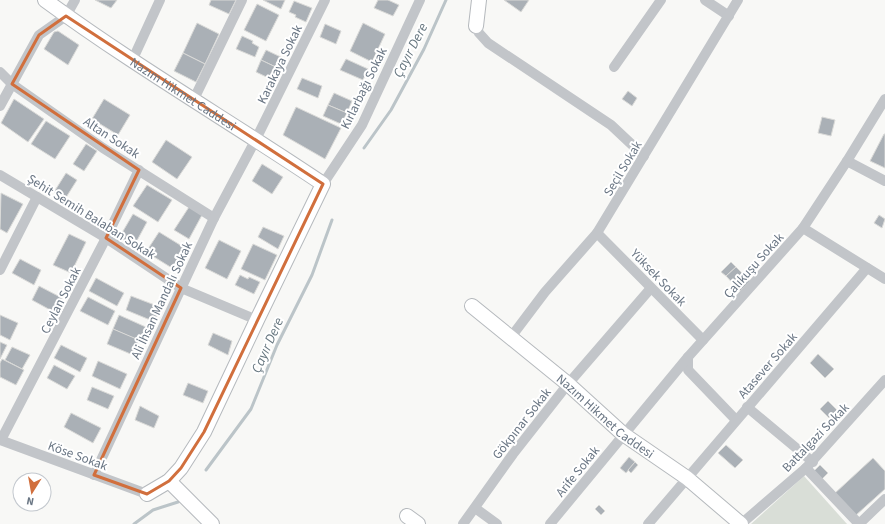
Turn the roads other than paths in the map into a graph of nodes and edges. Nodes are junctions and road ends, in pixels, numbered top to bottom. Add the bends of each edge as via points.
1 (45, 0) edge
2 (75, 0) edge
3 (160, 0) edge
4 (242, 0) edge
5 (325, 0) edge
6 (420, 0) edge
7 (479, 0) edge
8 (661, 0) edge
9 (705, 0) edge
10 (738, 0) edge
11 (66, 16) junction
12 (729, 16) junction
13 (476, 26) joint
14 (132, 61) junction
15 (614, 67) dead end
16 (0, 72) edge
17 (12, 84) junction
18 (194, 99) junction
19 (885, 99) edge
20 (0, 106) edge
21 (256, 139) junction
22 (644, 156) junction
23 (847, 161) junction
24 (139, 170) junction
25 (0, 175) edge
26 (885, 181) edge
27 (323, 184) junction
28 (37, 197) junction
29 (214, 218) junction
30 (803, 228) junction
31 (597, 233) junction
32 (106, 238) junction
33 (867, 268) junction
34 (0, 270) edge
35 (885, 279) edge
36 (181, 288) junction
37 (651, 288) junction
38 (472, 306) dead end
39 (256, 320) junction
40 (510, 337) junction
41 (703, 340) junction
42 (688, 357) junction
43 (885, 380) edge
44 (568, 384) junction
45 (747, 407) junction
46 (736, 420) junction
47 (623, 434) junction
48 (0, 440) edge
49 (809, 465) junction
50 (94, 475) junction
51 (687, 478) junction
52 (169, 481) junction
53 (147, 494) joint
54 (885, 499) edge
55 (475, 508) junction
56 (406, 516) dead end
57 (212, 524) edge
58 (418, 524) edge
59 (463, 524) edge
60 (497, 524) edge
61 (550, 524) edge
62 (648, 524) edge
63 (741, 524) edge
64 (859, 524) edge

1 - 11 street, Nazım Hikmet Caddesi
2 - 11 street
3 - 14 street
4 - 18 street
5 - 21 street, Karakaya Sokak
6 - 27 street, Kırlarbağı Sokak via 362,125
7 - 13 street
8 - 15 street
9 - 12 street
10 - 12 street, Seçil Sokak
11 - 14 street, Nazım Hikmet Caddesi
11 - 17 street via 39,35
12 - 22 street, Seçil Sokak
13 - 22 street via 488,43 611,125
14 - 18 street, Nazım Hikmet Caddesi
16 - 17 street, Altan Sokak
17 - 20 street
17 - 24 street, Altan Sokak
18 - 21 street, Nazım Hikmet Caddesi
19 - 23 street, Çalıkuşu Sokak
21 - 27 street, Nazım Hikmet Caddesi
21 - 29 street, Ali İhsan Mandalı Sokak
22 - 31 street, Seçil Sokak
23 - 26 street
23 - 30 street, Çalıkuşu Sokak
24 - 29 street, Altan Sokak
24 - 32 street, Ceylan Sokak
25 - 28 street, Şehit Semih Balaban Sokak
27 - 39 street
28 - 32 street, Şehit Semih Balaban Sokak
28 - 34 street
29 - 36 street, Ali İhsan Mandalı Sokak
30 - 33 street
30 - 41 street, Çalıkuşu Sokak
31 - 37 street, Yüksek Sokak
31 - 40 street, Seçil Sokak via 545,292
32 - 36 street, Şehit Semih Balaban Sokak
32 - 48 street, Ceylan Sokak
33 - 35 street
33 - 45 street, Atasever Sokak
36 - 39 street, Şehit Semih Balaban Sokak
36 - 50 street, Ali İhsan Mandalı Sokak
37 - 41 street, Yüksek Sokak
37 - 44 street, Gökpınar Sokak
38 - 40 street, Nazım Hikmet Caddesi
39 - 52 street via 204,432 181,468
40 - 44 street, Nazım Hikmet Caddesi
41 - 42 street, Çalıkuşu Sokak
42 - 46 street via 688,370
42 - 47 street, Çalıkuşu Sokak
43 - 49 street, Battalgazi Sokak
44 - 47 street, Nazım Hikmet Caddesi
44 - 55 street, Gökpınar Sokak
45 - 46 street, Atasever Sokak
45 - 49 street
46 - 51 street, Atasever Sokak
47 - 51 street, Nazım Hikmet Caddesi
47 - 61 street, Arife Sokak
48 - 50 street, Köse Sokak
49 - 63 street, Battalgazi Sokak
49 - 64 street
50 - 53 street, Köse Sokak
51 - 62 street, Atasever Sokak
51 - 63 street, Nazım Hikmet Caddesi
52 - 53 street
52 - 57 street
54 - 64 street
55 - 59 street, Gökpınar Sokak
55 - 60 street
56 - 58 street

